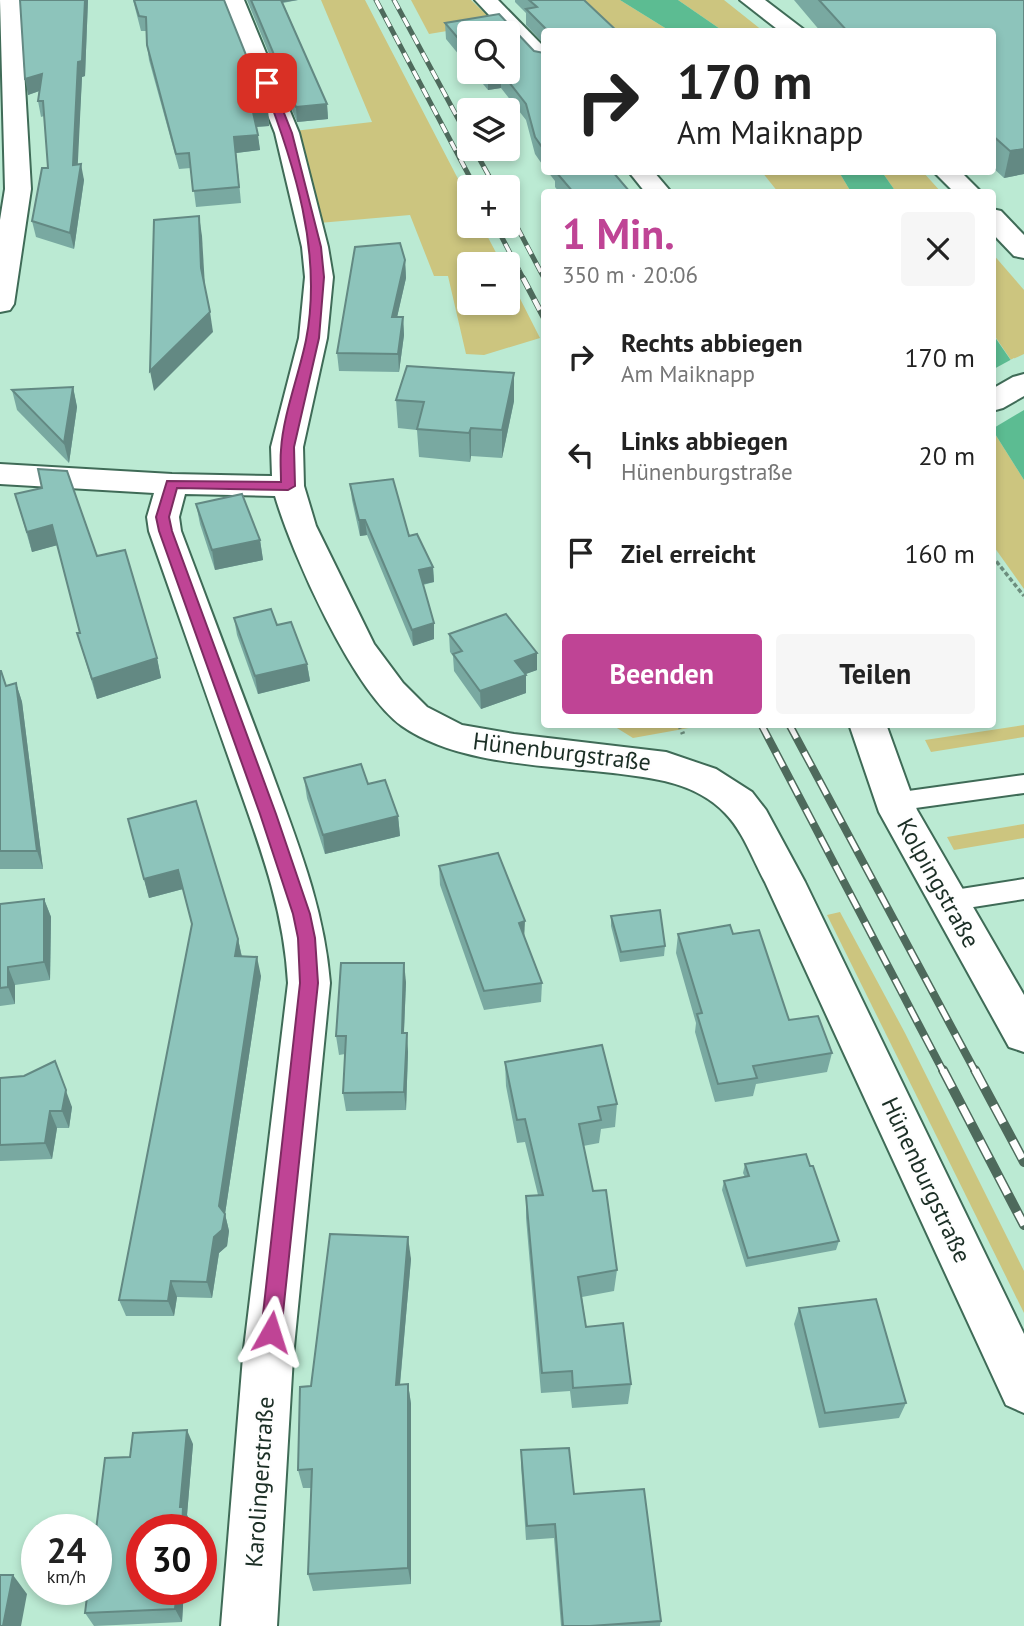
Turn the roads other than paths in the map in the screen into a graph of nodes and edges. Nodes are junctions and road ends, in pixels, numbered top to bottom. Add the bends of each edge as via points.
1 (9, 0) edge
2 (233, 0) edge
3 (486, 0) edge
4 (751, 0) edge
5 (790, 28) edge
6 (541, 57) edge
7 (644, 175) edge
8 (950, 175) edge
9 (655, 189) edge
10 (965, 189) edge
11 (996, 221) edge
12 (1024, 250) edge
13 (0, 304) edge
14 (1024, 383) edge
15 (996, 400) edge
16 (0, 474) edge
17 (172, 484) junction
18 (288, 486) junction
19 (868, 728) edge
20 (1024, 784) edge
21 (894, 802) junction
22 (1024, 889) edge
23 (948, 901) junction
24 (1019, 1015) edge
25 (1024, 1388) edge
26 (249, 1626) edge

1 - 13 street via 18,190
2 - 18 street, Hünenburgstraße via 287,133 319,277 313,338 287,447
3 - 6 street
4 - 5 street
7 - 9 street
8 - 10 street
11 - 12 street
14 - 15 street
16 - 17 street
17 - 18 street
17 - 26 street, Karolingerstraße via 163,512 165,531 302,914 309,959 268,1357
18 - 25 street, Hünenburgstraße via 300,526 359,649 414,716 474,742 666,766 703,779 738,802 785,882
19 - 21 street, Kolpingstraße
20 - 21 lane
21 - 23 street, Kolpingstraße
22 - 23 lane
23 - 24 street, Kolpingstraße

